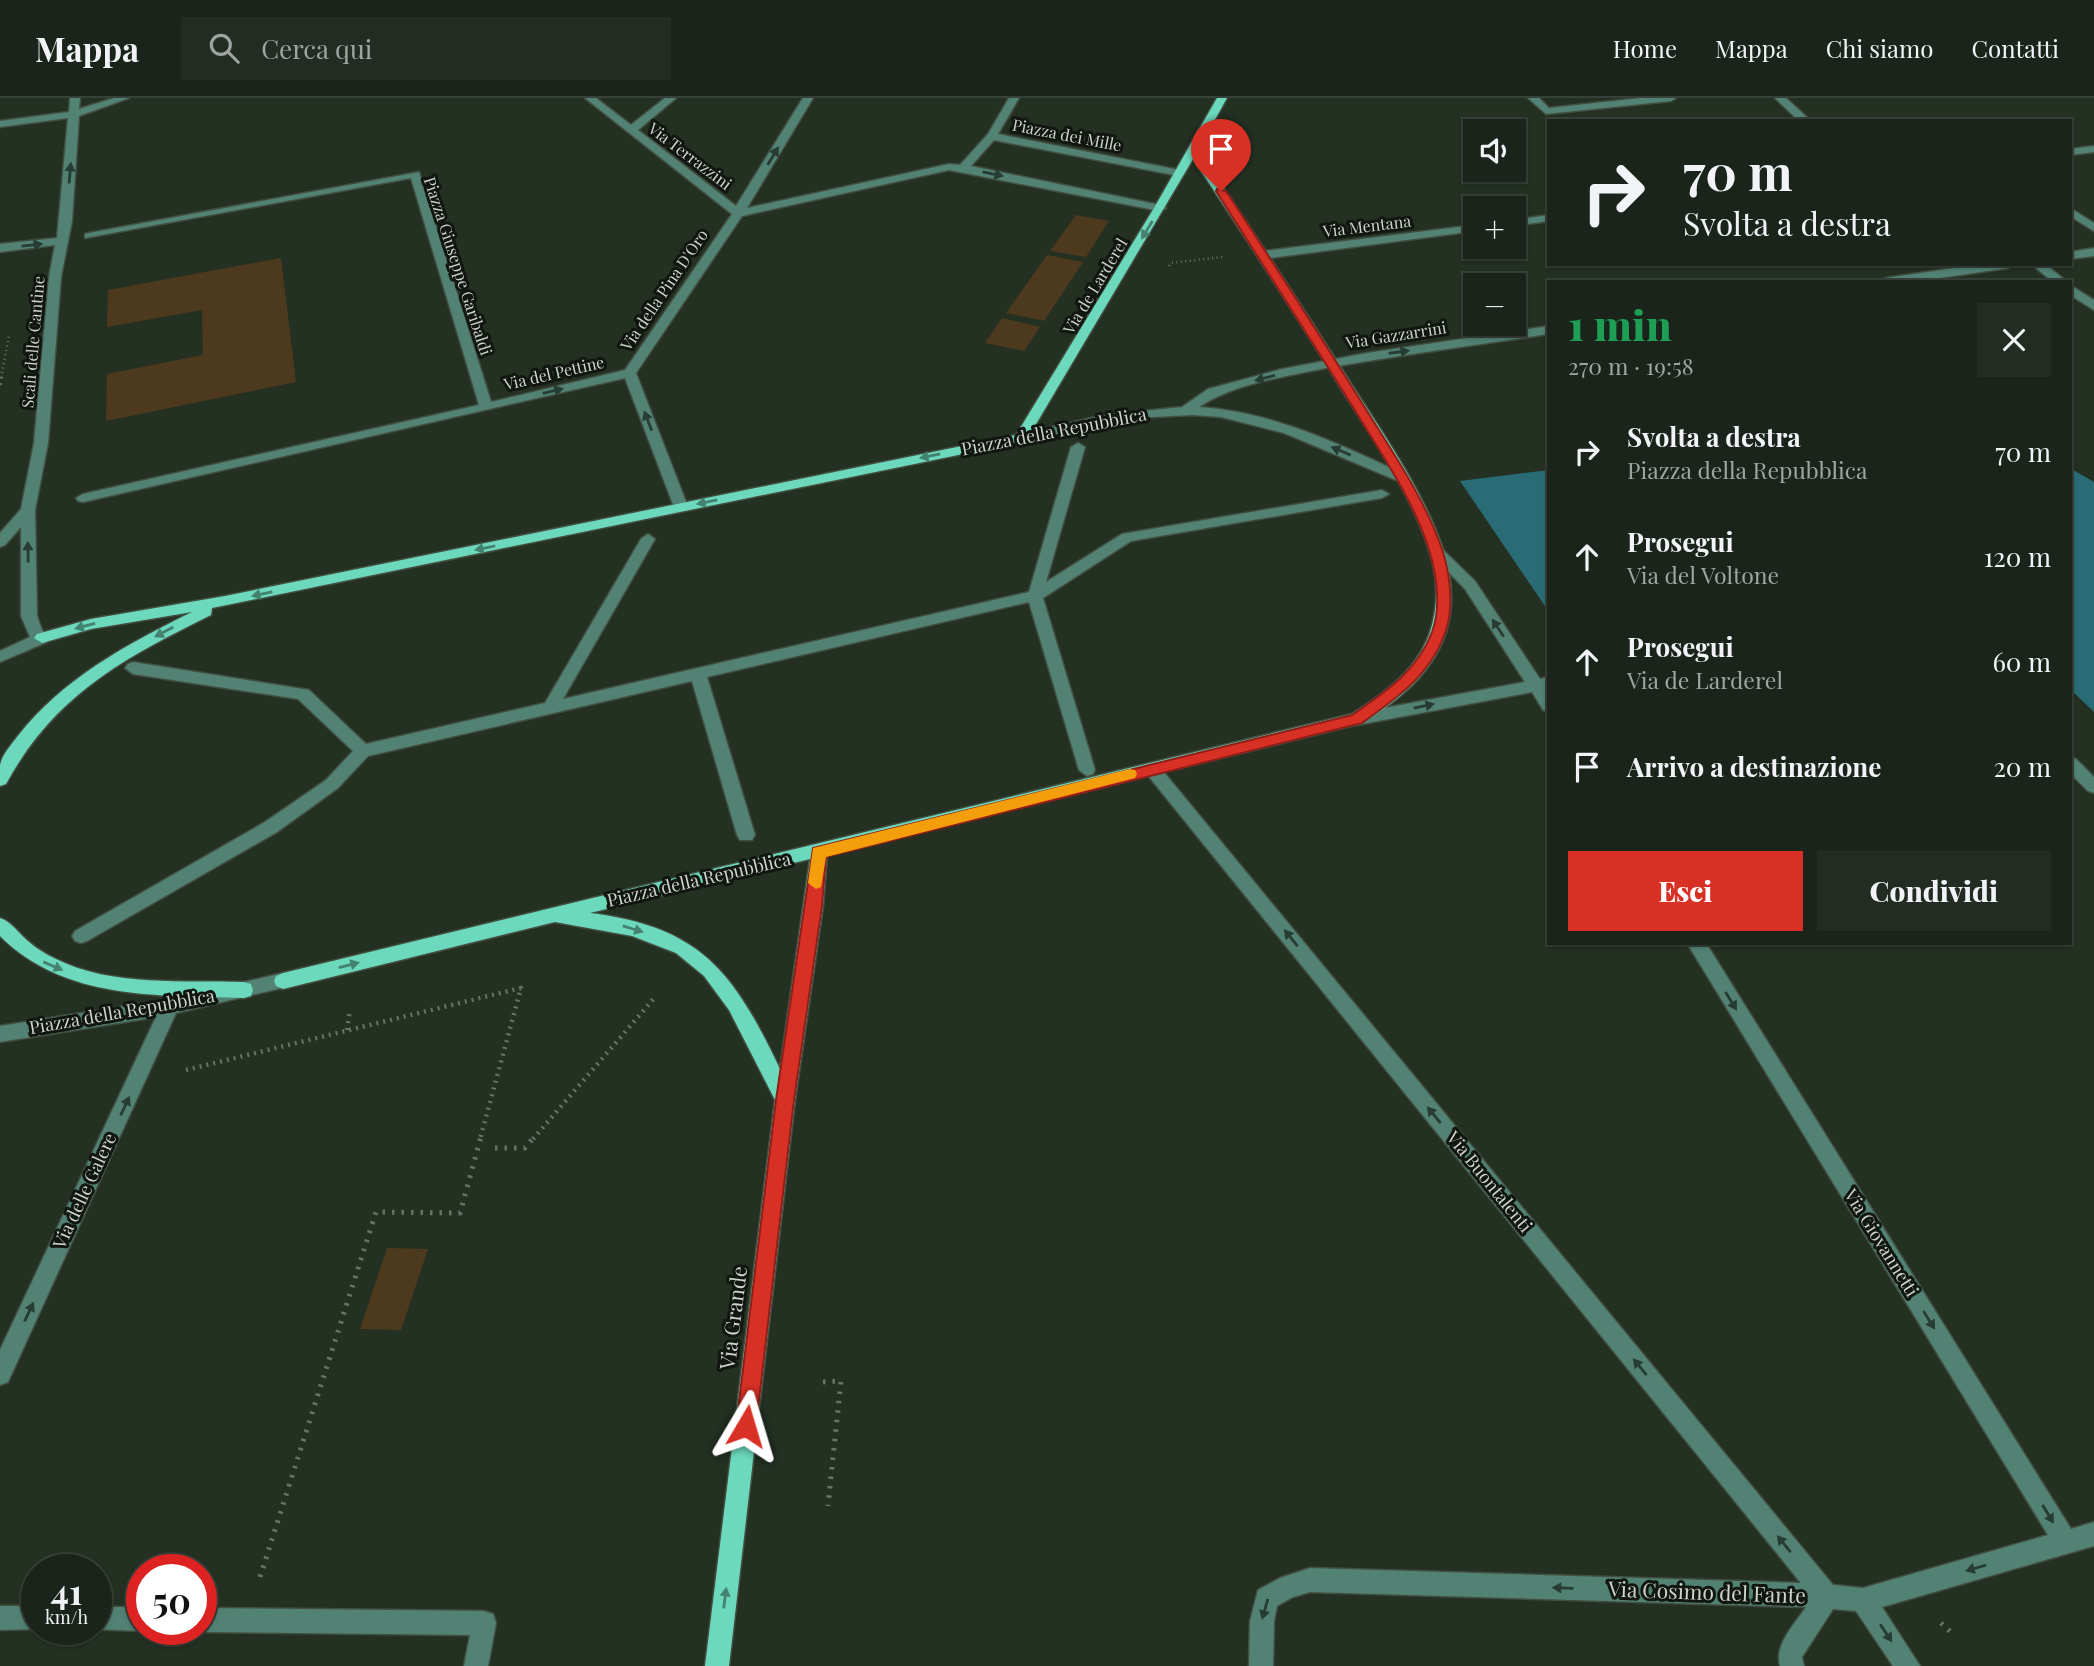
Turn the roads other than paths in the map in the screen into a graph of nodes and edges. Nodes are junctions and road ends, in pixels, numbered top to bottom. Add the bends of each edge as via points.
1 (75, 98) edge
2 (124, 98) edge
3 (590, 98) edge
4 (671, 98) edge
5 (808, 98) edge
6 (1014, 98) edge
7 (1222, 98) edge
8 (1533, 98) edge
9 (1671, 98) edge
10 (1780, 98) edge
11 (75, 114) junction
12 (1803, 119) edge
13 (0, 124) edge
14 (631, 131) junction
15 (992, 136) junction
16 (1192, 149) junction
17 (2089, 150) edge
18 (2094, 159) edge
19 (963, 168) junction
20 (1179, 173) junction
21 (1160, 208) junction
22 (2072, 212) edge
23 (738, 213) junction
24 (1547, 218) edge
25 (1526, 221) edge
26 (2094, 228) edge
27 (1463, 230) edge
28 (89, 236) dead end
29 (63, 241) junction
30 (0, 248) edge
31 (2094, 252) edge
32 (1263, 255) junction
33 (2072, 256) edge
34 (1994, 266) edge
35 (2040, 266) edge
36 (1900, 280) edge
37 (2058, 280) edge
38 (2072, 290) edge
39 (2094, 306) edge
40 (1547, 330) edge
41 (1332, 363) junction
42 (630, 373) junction
43 (486, 407) junction
44 (1185, 411) junction
45 (1021, 438) junction
46 (1077, 447) dead end
47 (1403, 479) junction
48 (1382, 494) dead end
49 (83, 498) dead end
50 (681, 507) junction
51 (28, 510) junction
52 (648, 539) dead end
53 (0, 542) edge
54 (1436, 551) junction
55 (1035, 596) junction
56 (225, 601) junction
57 (42, 638) junction
58 (0, 657) edge
59 (133, 668) dead end
60 (698, 674) junction
61 (1542, 684) edge
62 (550, 708) junction
63 (1357, 719) junction
64 (363, 751) junction
65 (2072, 765) edge
66 (1152, 769) junction
67 (1087, 770) dead end
68 (0, 780) edge
69 (2094, 787) edge
70 (747, 835) dead end
71 (819, 852) junction
72 (541, 917) junction
73 (0, 925) edge
74 (81, 936) dead end
75 (1697, 945) edge
76 (282, 981) joint
77 (244, 990) junction
78 (170, 1007) junction
79 (0, 1034) edge
80 (785, 1100) junction
81 (0, 1374) edge
82 (2094, 1534) edge
83 (2066, 1543) junction
84 (1827, 1597) junction
85 (1863, 1600) junction
86 (0, 1618) edge
87 (21, 1618) edge
88 (217, 1620) edge
89 (476, 1666) edge
90 (717, 1666) edge
91 (1261, 1666) edge
92 (1792, 1666) edge
93 (1908, 1666) edge

1 - 11 street, Scali delle Cantine
2 - 11 street
3 - 14 street, Via Terrazzini
4 - 14 street
23 -> 5 street, Via della Pina D'Oro
6 - 15 street
7 - 16 main road, Via de Larderel
8 - 9 street via 1546,111
10 - 12 street
11 - 13 street
29 -> 11 street, Scali delle Cantine
14 - 23 street, Via Terrazzini
15 - 19 street, Piazza dei Mille
15 - 20 street, Piazza dei Mille
16 - 20 main road, Via de Larderel
16 - 32 main road
17 - 18 street
19 -> 21 street
19 - 23 street via 948,167
20 - 21 main road, Via de Larderel
21 -> 45 main road, Via de Larderel
22 - 26 street
23 - 42 street, Via della Pina D'Oro
24 - 25 street
27 - 32 street, Via Mentana
28 - 43 street, Piazza Giuseppe Garibaldi via 415,174
30 -> 29 street
29 - 51 street, Scali delle Cantine via 55,277 41,443
31 - 33 street
32 - 41 main road
34 - 36 street
35 - 37 street
38 - 39 street
41 -> 40 street, Via Gazzarrini
41 -> 44 street, Piazza della Repubblica via 1213,392
41 - 47 main road
43 -> 42 street, Via del Pettine
50 -> 42 street, Via della Pina D'Oro
43 - 49 street
44 - 45 street, Piazza della Repubblica via 1110,419
47 -> 44 street, Piazza della Repubblica via 1256,420
45 -> 50 main road, Piazza della Repubblica
46 - 55 street, Piazza della Repubblica
47 - 54 main road, Piazza della Repubblica
48 - 55 street via 1128,537
50 -> 56 main road, Piazza della Repubblica
51 - 53 street
57 -> 51 street, Scali delle Cantine via 35,633 29,615
52 - 62 street
61 -> 54 street, Piazza della Repubblica via 1470,585
54 - 63 main road, Piazza della Repubblica via 1443,577 1439,632 1404,686
55 - 60 street
55 - 67 street
56 -> 57 main road, Piazza della Repubblica via 91,624
56 -> 68 main road, Piazza della Repubblica via 148,641 76,687 27,736
57 - 58 street, Piazza della Repubblica
59 - 64 street via 303,694
60 - 62 street
60 - 70 street, Piazza della Repubblica
63 -> 61 street, Piazza della Repubblica
62 - 64 street
63 - 66 main road, Piazza della Repubblica
64 - 74 street via 332,784 271,827
65 - 69 street
66 - 71 main road, Piazza della Repubblica
84 -> 66 street, Via Buontalenti
71 - 72 main road, Piazza della Repubblica
71 - 80 main road, Via Grande
76 -> 72 main road, Piazza della Repubblica
72 -> 80 main road via 613,923 694,954 754,1036
73 -> 77 main road, Piazza della Repubblica via 20,947 71,974 136,984
75 -> 83 street, Via Giovannetti
76 - 77 street, Piazza della Repubblica
77 - 78 street, Piazza della Repubblica
78 - 79 street, Piazza della Repubblica
81 -> 78 street, Via delle Galere
90 -> 80 main road, Via Grande
82 - 83 street, Via Cosimo del Fante
83 -> 85 street, Via Cosimo del Fante
84 - 85 street, Via Cosimo del Fante
84 -> 91 street, Via Cosimo del Fante via 1310,1580 1267,1599
84 - 92 street via 1789,1655
85 -> 93 street
86 - 87 street
88 - 89 street via 484,1623

